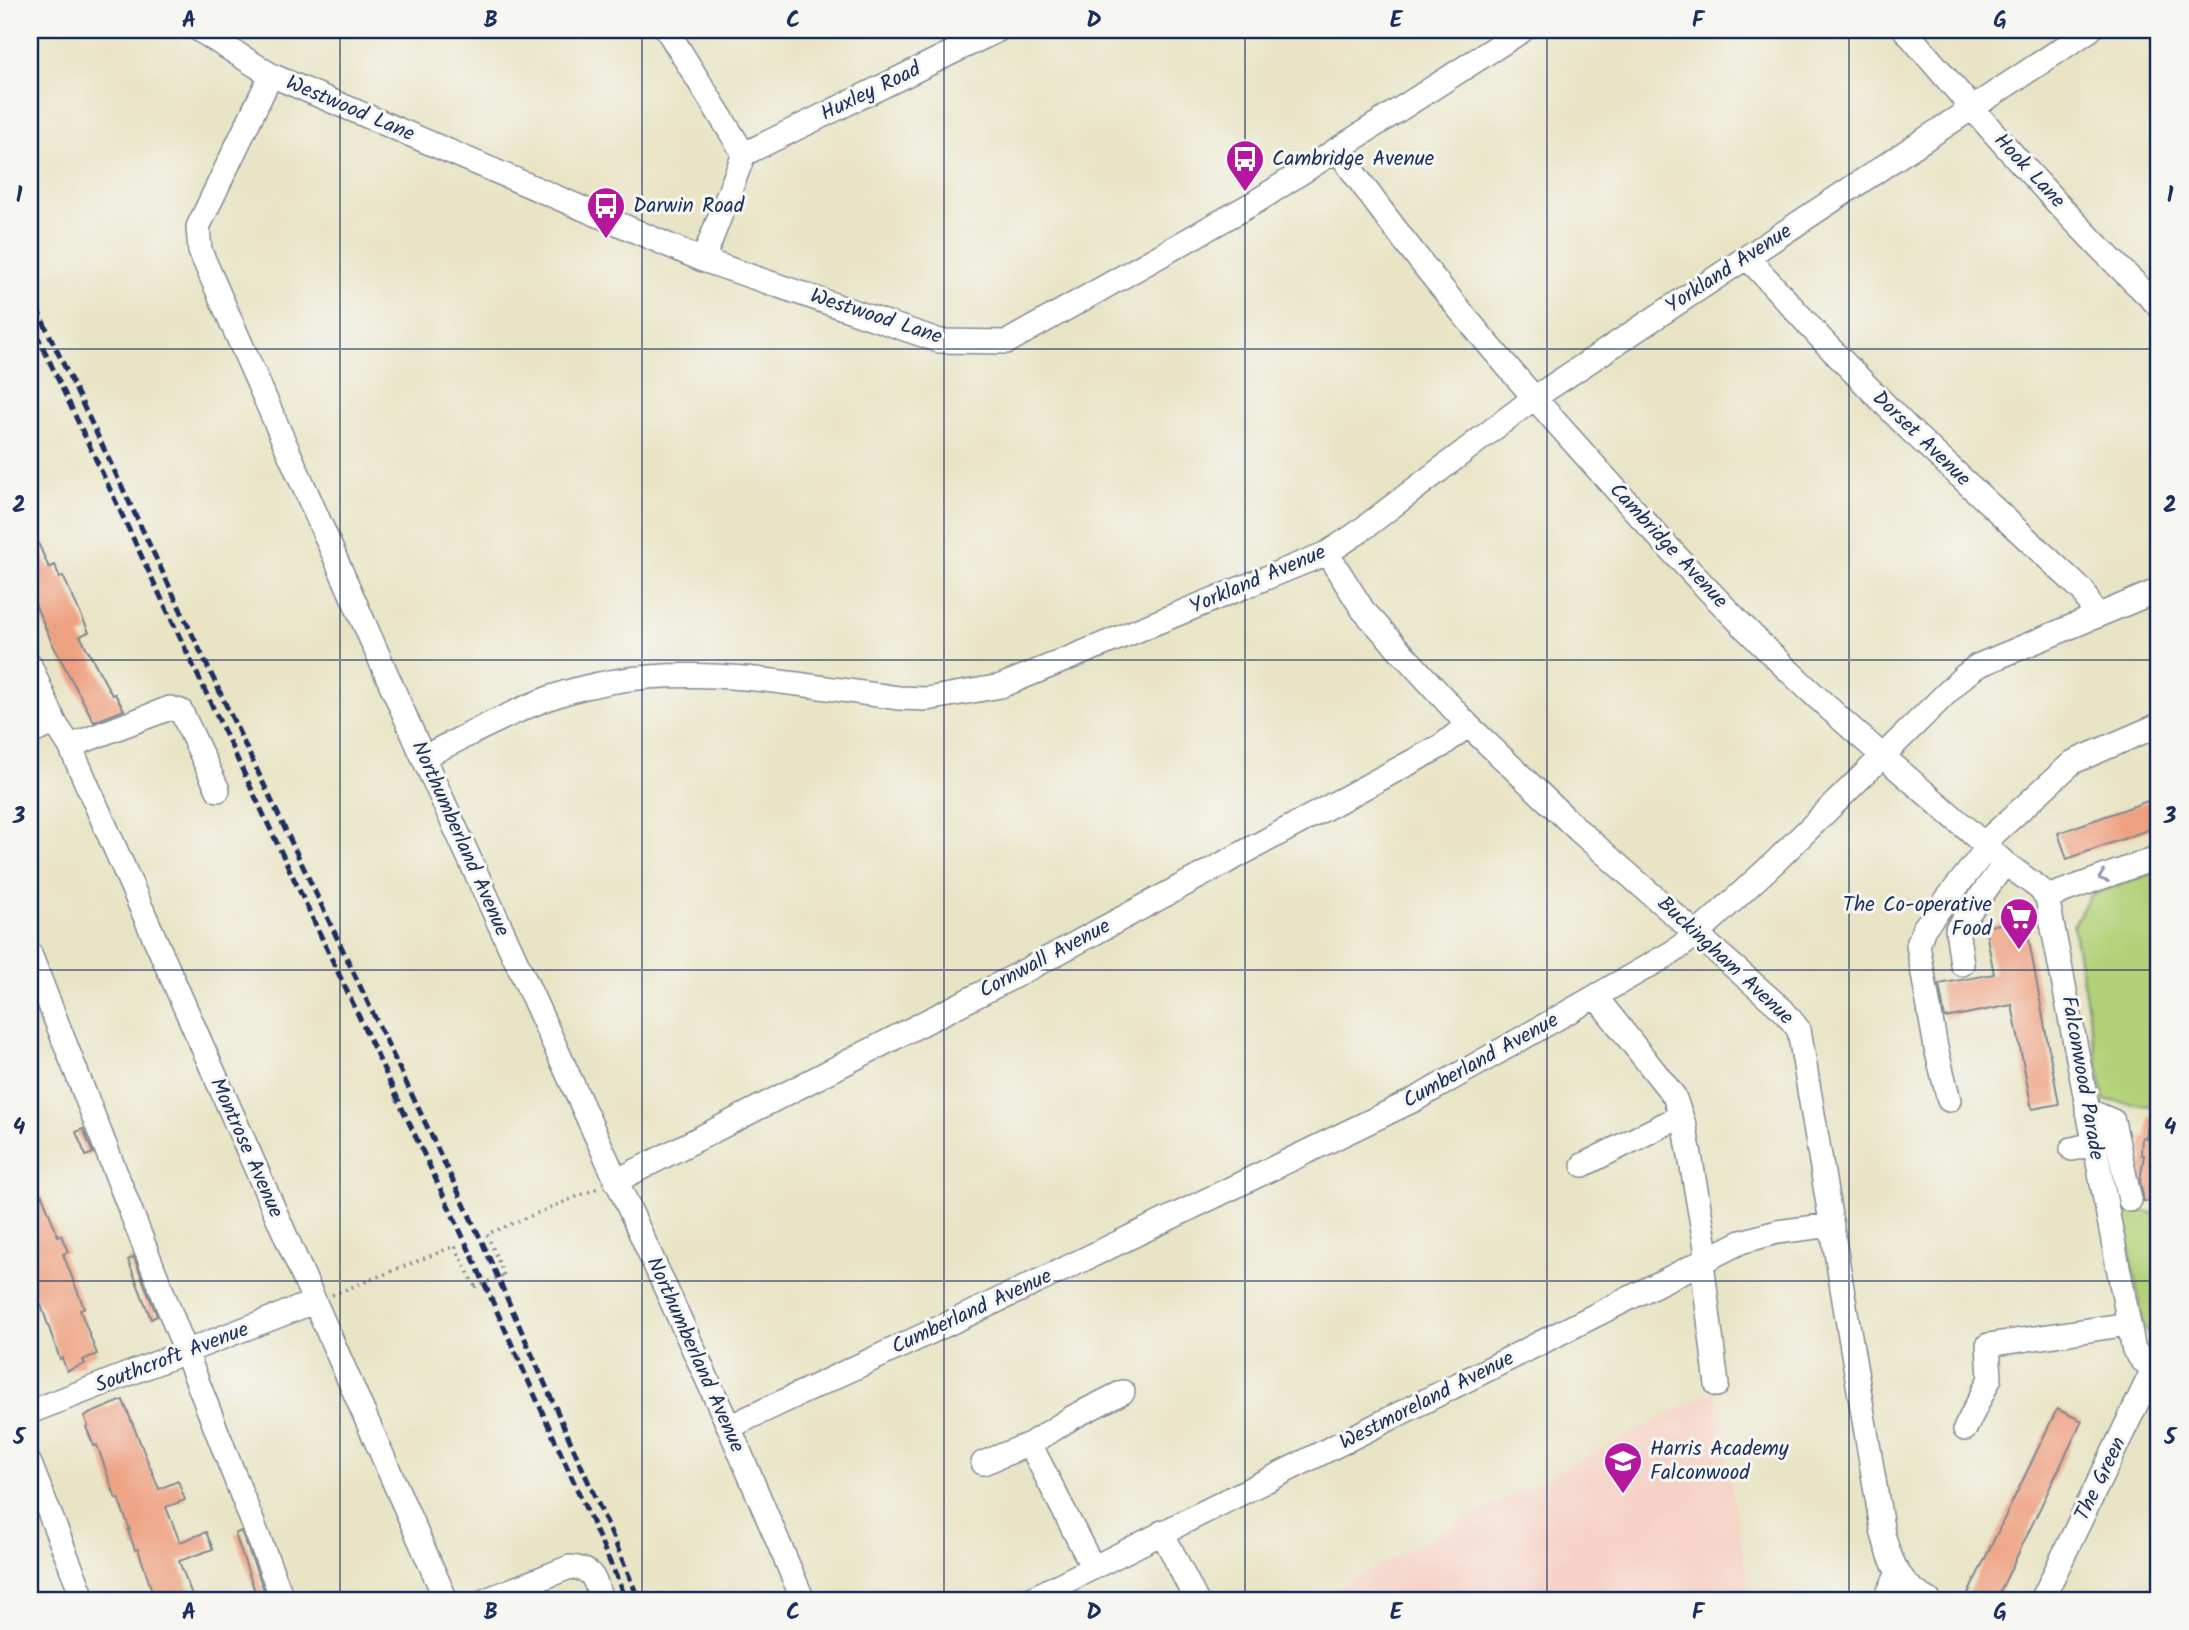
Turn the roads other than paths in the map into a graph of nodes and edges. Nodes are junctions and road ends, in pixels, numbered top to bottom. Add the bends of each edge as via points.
1 (199, 30) edge
2 (667, 30) edge
3 (998, 30) edge
4 (1523, 30) edge
5 (1905, 30) edge
6 (2090, 30) edge
7 (271, 75) junction
8 (1972, 108) junction
9 (1337, 149) junction
10 (744, 154) junction
11 (1747, 257) junction
12 (703, 260) junction
13 (2159, 306) edge
14 (1534, 398) junction
15 (1326, 553) junction
16 (2159, 590) edge
17 (2095, 617) junction
18 (30, 666) edge
19 (55, 723) junction
20 (1468, 725) junction
21 (2159, 725) edge
22 (30, 733) edge
23 (70, 746) junction
24 (1882, 756) junction
25 (423, 757) junction
26 (218, 790) dead end
27 (1986, 845) junction
28 (2159, 857) edge
29 (2005, 863) junction
30 (2047, 897) junction
31 (1698, 933) junction
32 (30, 954) edge
33 (1962, 964) dead end
34 (1596, 997) junction
35 (1949, 1100) dead end
36 (2087, 1110) junction
37 (1681, 1116) junction
38 (1583, 1165) dead end
39 (616, 1181) junction
40 (2130, 1200) dead end
41 (1832, 1226) junction
42 (1705, 1261) junction
43 (314, 1303) junction
44 (2129, 1324) junction
45 (185, 1352) junction
46 (2157, 1362) edge
47 (1717, 1385) dead end
48 (1123, 1392) dead end
49 (30, 1412) edge
50 (729, 1427) junction
51 (1965, 1429) dead end
52 (1030, 1444) junction
53 (983, 1463) dead end
54 (30, 1464) edge
55 (1163, 1532) junction
56 (1093, 1568) junction
57 (1897, 1575) junction
58 (84, 1600) edge
59 (283, 1600) edge
60 (446, 1600) edge
61 (486, 1600) edge
62 (601, 1600) edge
63 (803, 1600) edge
64 (1029, 1600) edge
65 (1196, 1600) edge
66 (1885, 1600) edge
67 (1929, 1600) edge
68 (2042, 1600) edge

1 - 7 street, Westwood Lane
2 - 10 street
3 - 10 street, Huxley Road
4 - 9 street, Westwood Lane
5 - 8 street, Hook Lane
6 - 8 street, Yorkland Avenue
7 - 12 street, Westwood Lane
7 - 25 street, Northumberland Avenue via 198,227 200,251
8 - 11 street, Yorkland Avenue
8 - 13 street, Hook Lane
9 - 12 street, Westwood Lane via 1188,242 1007,342 940,341
9 - 14 street, Cambridge Avenue via 1430,276
10 - 12 street
11 - 14 street, Yorkland Avenue
11 - 17 street, Dorset Avenue via 1909,429 2084,592
14 - 15 street, Yorkland Avenue
14 - 24 street, Cambridge Avenue via 1750,634
15 - 20 street, Buckingham Avenue via 1363,610
15 - 25 street, Yorkland Avenue via 1001,686 927,699 721,675 649,675 548,698
16 - 17 street, Cumberland Avenue
17 - 24 street, Cumberland Avenue via 1977,666
18 - 19 street, Montrose Avenue
19 - 22 street
19 - 23 street, Montrose Avenue
20 - 31 street, Buckingham Avenue via 1578,830
20 - 39 street, Cornwall Avenue via 1441,746 1013,977
21 - 27 street via 2073,762
23 - 26 street via 170,708 181,711
23 - 43 street, Montrose Avenue
24 - 27 street, Cambridge Avenue
24 - 31 street, Cumberland Avenue
25 - 39 street, Northumberland Avenue
27 - 29 street, Cambridge Avenue
27 - 35 street via 1924,928 1918,945
28 -> 30 street
29 - 30 street, Cambridge Avenue
29 - 33 street via 1956,929
30 - 36 street, Falconwood Parade
31 - 34 street, Cumberland Avenue
31 - 41 street, Buckingham Avenue via 1799,1030
32 - 45 street
34 - 37 street via 1674,1096
34 - 50 street, Cumberland Avenue via 1416,1098
36 - 40 street via 2113,1121
36 - 44 street, Falconwood Parade via 2083,1147
37 - 38 street
37 - 42 street
39 - 50 street, Northumberland Avenue
41 - 42 street, Westmoreland Avenue via 1757,1237
41 - 57 street, Buckingham Avenue via 1883,1534
42 - 47 street
42 - 55 street, Westmoreland Avenue
43 - 45 street, Southcroft Avenue
43 - 60 street, Montrose Avenue
44 - 46 street, Falconwood Parade via 2134,1350 2142,1360
44 - 51 street via 1988,1345 1990,1378
45 - 49 street, Southcroft Avenue
45 - 59 street
46 - 68 street, The Green
48 - 52 street
50 - 63 street, Northumberland Avenue
52 - 53 street
52 - 56 street
54 - 58 street
55 - 56 street, Westmoreland Avenue
55 - 65 street
56 - 64 street, Westmoreland Avenue
57 - 66 street
57 - 67 street
61 - 62 street via 570,1566 591,1573

